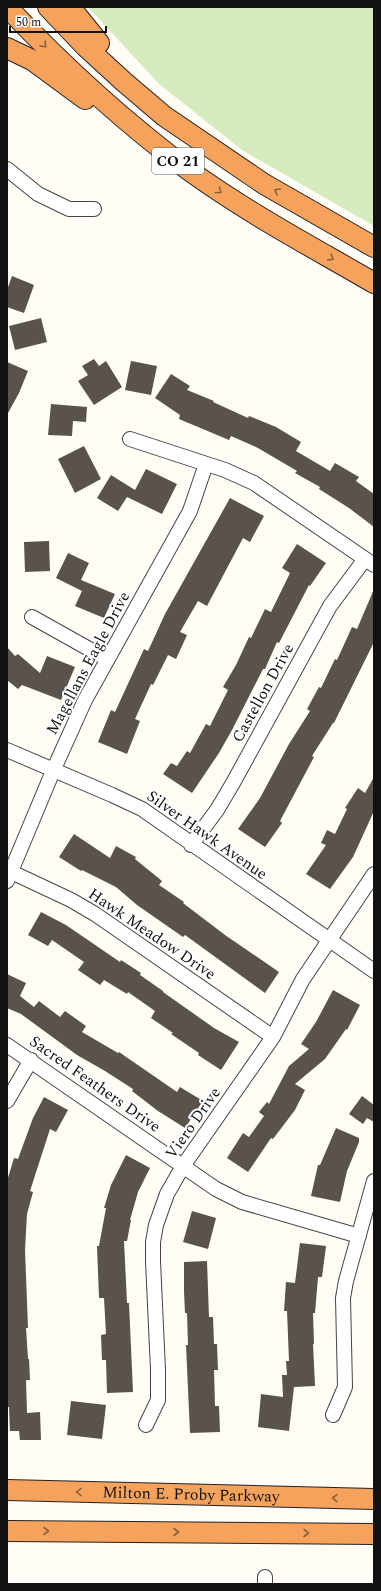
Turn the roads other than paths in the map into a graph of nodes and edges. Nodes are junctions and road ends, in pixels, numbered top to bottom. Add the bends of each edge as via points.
1 (7, 7) edge
2 (48, 7) edge
3 (70, 7) edge
4 (7, 48) edge
5 (164, 116) junction
6 (7, 169) edge
7 (190, 170) junction
8 (94, 209) dead end
9 (374, 247) edge
10 (374, 283) edge
11 (130, 438) dead end
12 (206, 464) junction
13 (370, 562) edge
14 (32, 617) dead end
15 (107, 658) junction
16 (7, 750) edge
17 (53, 770) junction
18 (191, 845) junction
19 (9, 874) edge
20 (374, 874) edge
21 (329, 940) junction
22 (374, 971) edge
23 (273, 1037) junction
24 (7, 1045) edge
25 (31, 1060) junction
26 (7, 1101) edge
27 (183, 1166) junction
28 (374, 1181) edge
29 (359, 1236) junction
30 (334, 1415) dead end
31 (146, 1424) dead end
32 (7, 1490) edge
33 (374, 1499) edge
34 (7, 1531) edge
35 (374, 1534) edge

1 -> 7 highway, CO 21 via 50,52 111,108
2 - 5 highway, CO 21 via 107,66
3 - 5 highway via 119,67
4 - 7 highway via 32,60 123,127
9 -> 5 highway, CO 21 via 264,184
6 - 8 street via 38,194 70,209
7 -> 10 highway, CO 21 via 260,216
11 - 12 street
12 - 13 street via 254,483
12 - 15 street, Magellans Eagle Drive via 190,511
13 - 18 street, Castellon Drive via 355,571 330,606 232,783
14 - 15 street
15 - 17 street, Magellans Eagle Drive
16 - 17 street, Silver Hawk Avenue
17 - 18 street, Silver Hawk Avenue via 142,809
17 - 19 street, Magellans Eagle Drive
18 - 21 street, Silver Hawk Avenue
19 - 23 street, Hawk Meadow Drive via 71,900 95,914
20 - 21 street, Viero Drive
21 - 22 street, Silver Hawk Avenue
21 - 23 street, Viero Drive via 303,979
23 - 27 street, Viero Drive
24 - 25 street, Sacred Feathers Drive
25 - 26 street
25 - 27 street, Sacred Feathers Drive
27 - 29 street, Sacred Feathers Drive via 216,1189 242,1202
27 - 31 street, Viero Drive via 167,1194 153,1242 158,1400
28 - 29 street
29 - 30 street via 343,1298 345,1387
33 -> 32 highway, Milton E. Proby Parkway
34 -> 35 highway

